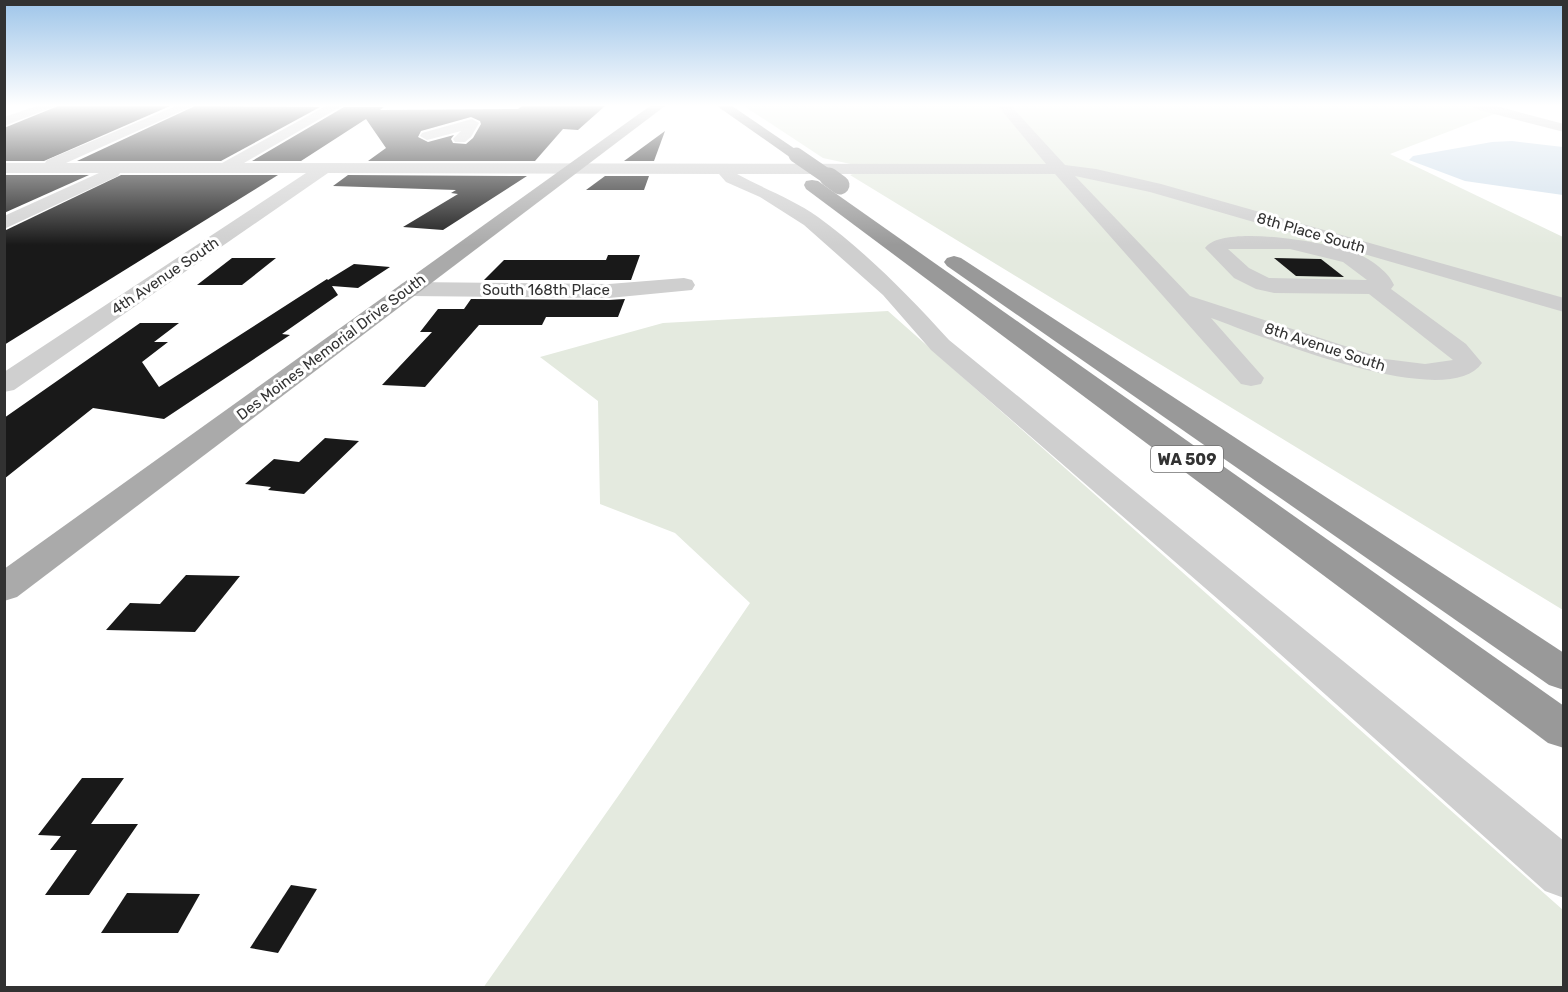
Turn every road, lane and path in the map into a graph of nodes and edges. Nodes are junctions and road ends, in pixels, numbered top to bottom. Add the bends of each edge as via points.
1 (77, 152) edge
2 (253, 152) edge
3 (594, 152) edge
4 (766, 152) edge
5 (791, 152) edge
6 (1043, 152) edge
7 (4, 168) edge
8 (40, 168) junction
9 (122, 168) junction
10 (225, 168) junction
11 (325, 168) junction
12 (572, 168) junction
13 (722, 168) junction
14 (1057, 169) junction
15 (826, 185) junction
16 (1233, 210) junction
17 (4, 223) edge
18 (1259, 243) junction
19 (684, 285) dead end
20 (409, 289) junction
21 (1380, 292) junction
22 (1185, 302) junction
23 (1563, 305) edge
24 (1251, 378) dead end
25 (4, 384) edge
26 (4, 588) edge
27 (1563, 674) edge
28 (1563, 730) edge
29 (1563, 874) edge

1 - 8 street
2 - 10 street
3 - 12 main road, Des Moines Memorial Drive South
4 - 15 highway, WA 509
5 - 15 highway, WA 509, bridge
6 - 14 street, 8th Avenue South
7 - 8 street, 8th Place South
8 - 9 street, 8th Place South
9 - 10 street, 8th Place South
9 - 17 street
10 - 11 street, 8th Place South
11 - 12 street, 8th Place South
11 - 25 street, 4th Avenue South
12 - 13 street, 8th Place South
12 - 20 main road, Des Moines Memorial Drive South
13 - 14 street, 8th Place South
13 - 29 street via 732,178 766,193 811,222 891,290 940,345
14 - 16 street, 8th Place South via 1106,176
14 - 22 street, 8th Avenue South
15 - 27 highway, WA 509
15 - 28 highway, WA 509 via 1135,422
16 - 18 street via 1223,213
16 - 23 street, 8th Place South
18 - 21 street via 1290,243 1350,258 1381,280
18 - 21 street via 1224,243 1215,248 1250,280 1261,284
19 - 20 street, South 168th Place via 609,291
20 - 26 main road, Des Moines Memorial Drive South
21 - 22 street, 8th Avenue South via 1457,349 1469,363 1458,370 1432,372 1379,366
22 - 24 street, 8th Avenue South

